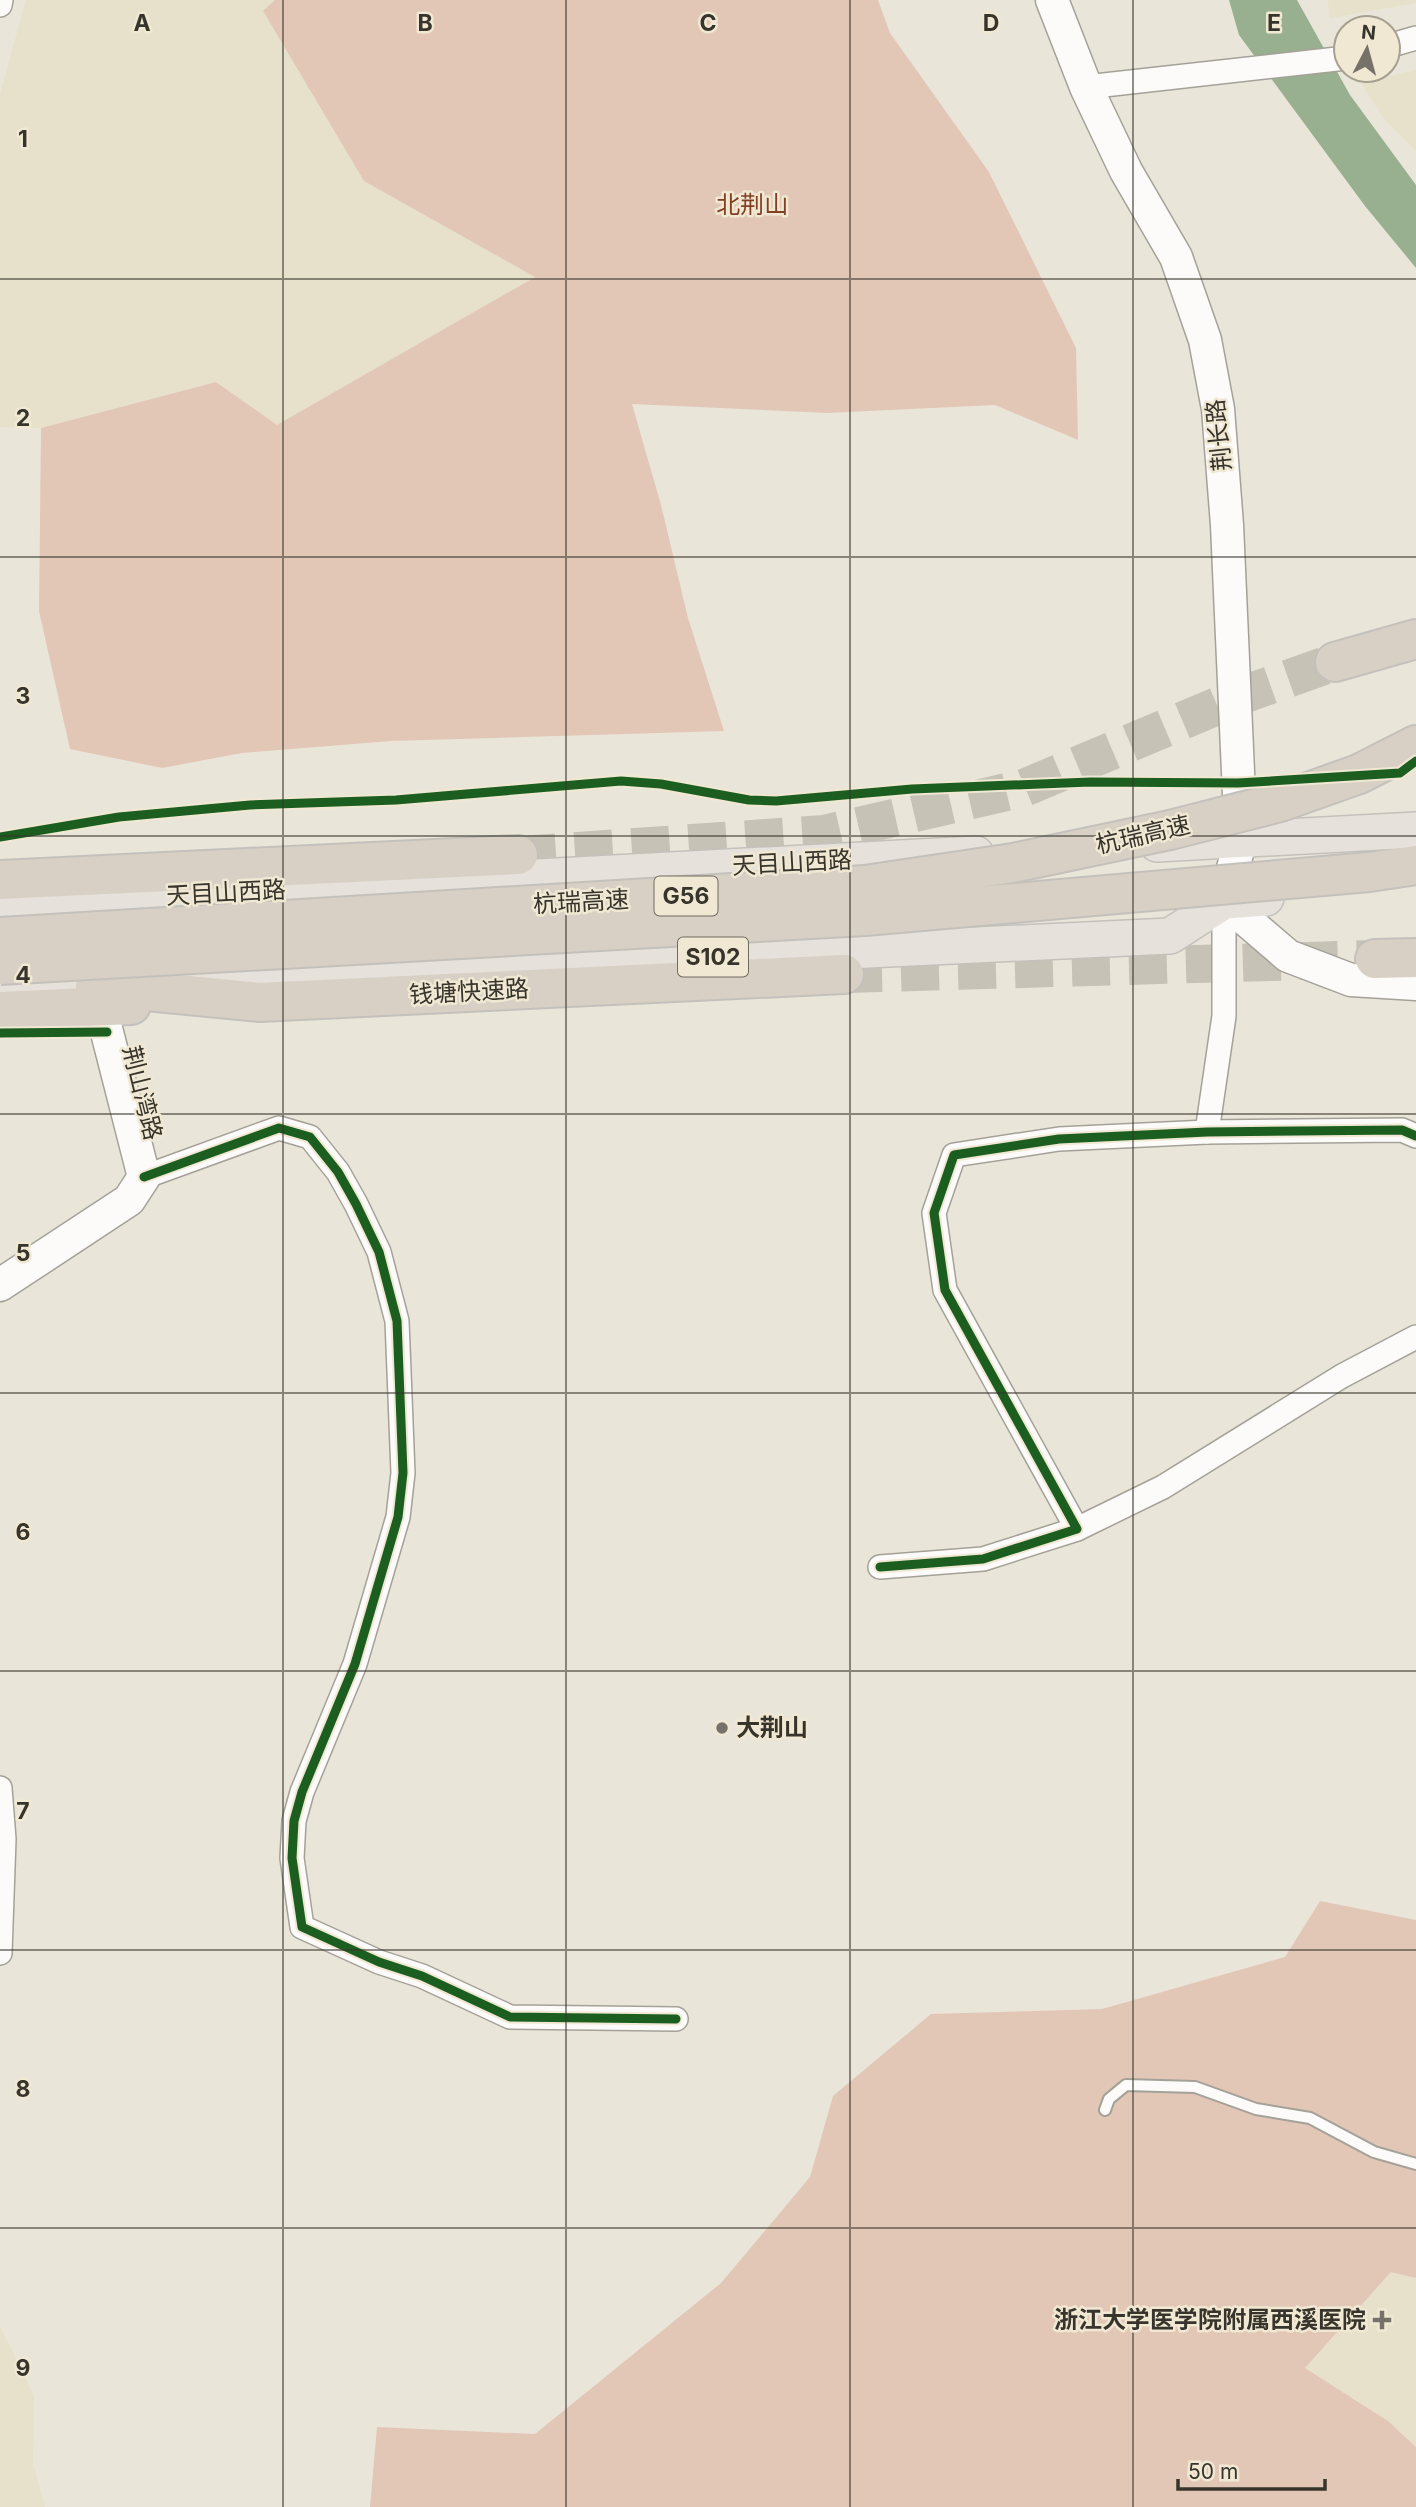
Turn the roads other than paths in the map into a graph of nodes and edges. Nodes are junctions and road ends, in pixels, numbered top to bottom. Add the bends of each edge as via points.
1 (1052, 0) edge
2 (1332, 60) edge
3 (1086, 87) junction
4 (1416, 639) edge
5 (1335, 662) tunnel mouth
6 (1416, 745) edge
7 (1416, 762) edge
8 (1359, 774) junction
9 (1416, 830) edge
10 (1241, 838) junction
11 (518, 855) tunnel mouth
12 (1416, 868) edge
13 (0, 880) edge
14 (1416, 884) edge
15 (1224, 901) junction
16 (0, 905) edge
17 (0, 937) edge
18 (1416, 958) edge
19 (1375, 959) tunnel mouth
20 (0, 965) edge
21 (845, 974) tunnel mouth
22 (1416, 984) edge
23 (0, 992) edge
24 (97, 996) junction
25 (0, 1011) edge
26 (1208, 1132) junction
27 (1416, 1136) edge
28 (144, 1177) junction
29 (0, 1285) edge
30 (1416, 1337) edge
31 (1077, 1529) junction
32 (880, 1567) dead end
33 (0, 1787) edge
34 (0, 1952) edge
35 (676, 2019) dead end
36 (1105, 2110) dead end
37 (1416, 2164) edge

1 - 3 main road, 荆长路
2 - 3 street
3 - 10 main road, 荆长路 via 1126,171 1176,257 1205,340 1218,409 1226,512
4 - 5 highway
6 - 8 highway
7 - 8 highway
8 - 17 highway, 杭瑞高速 / G56, bridge via 1280,802 1170,830 1013,863 866,885
9 - 10 main road, 天目山西路
10 - 15 main road, 荆长路
10 - 16 main road, 天目山西路
11 - 13 highway
12 - 20 highway, 杭瑞高速 / G56, bridge via 865,916
14 - 15 main road, S102
15 - 22 main road via 1288,956 1351,980
15 - 24 main road, S102 via 1170,936
15 - 26 street via 1224,1016
18 - 19 highway
21 - 24 highway, 钱塘快速路 via 259,1002
23 - 24 main road, S102
24 - 25 highway, 钱塘快速路
24 - 28 main road, 荆山湾路
26 - 27 street via 1402,1130
26 - 31 street via 1059,1139 954,1155 934,1213 945,1290
28 - 29 main road, 荆山湾路 via 129,1200
28 - 35 street via 279,1128 310,1137 338,1172 379,1252 397,1321 403,1473 398,1517 355,1664 302,1792 295,1821 292,1858 302,1927 510,2017
30 - 31 street via 1342,1376 1163,1487
31 - 32 street via 983,1559
33 - 34 street via 4,1839
36 - 37 lane via 1109,2099 1126,2085 1195,2087 1256,2109 1310,2118 1374,2152

